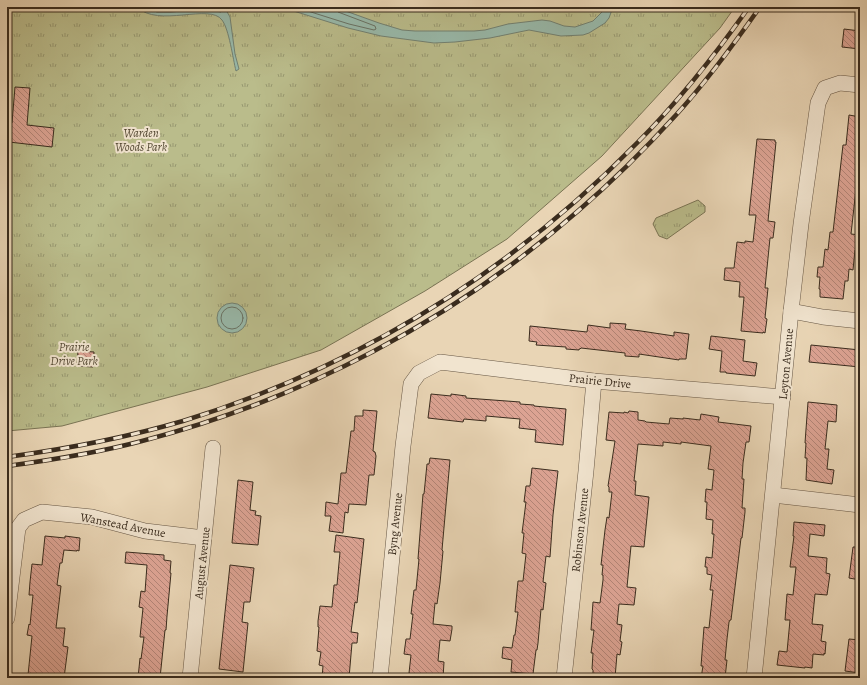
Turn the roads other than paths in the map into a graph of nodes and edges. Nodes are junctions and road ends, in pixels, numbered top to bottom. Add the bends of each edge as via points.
1 (860, 86) edge
2 (791, 312) junction
3 (860, 321) edge
4 (419, 373) joint
5 (594, 381) junction
6 (783, 397) junction
7 (214, 448) dead end
8 (773, 495) junction
9 (860, 505) edge
10 (204, 538) junction
11 (7, 618) edge
12 (190, 678) edge
13 (380, 678) edge
14 (564, 678) edge
15 (754, 678) edge

1 - 2 street, Leyton Avenue via 840,83 825,88 818,102
2 - 3 street
2 - 6 street, Leyton Avenue
4 - 5 street, Prairie Drive via 440,362
4 - 13 street, Byng Avenue via 411,384 403,446
5 - 6 street, Prairie Drive
5 - 14 street, Robinson Avenue
6 - 8 street, Leyton Avenue
7 - 10 street, August Avenue
8 - 9 street
8 - 15 street, Leyton Avenue
10 - 11 street, Wanstead Avenue via 145,531 92,516 42,512 24,520 18,528
10 - 12 street, August Avenue

